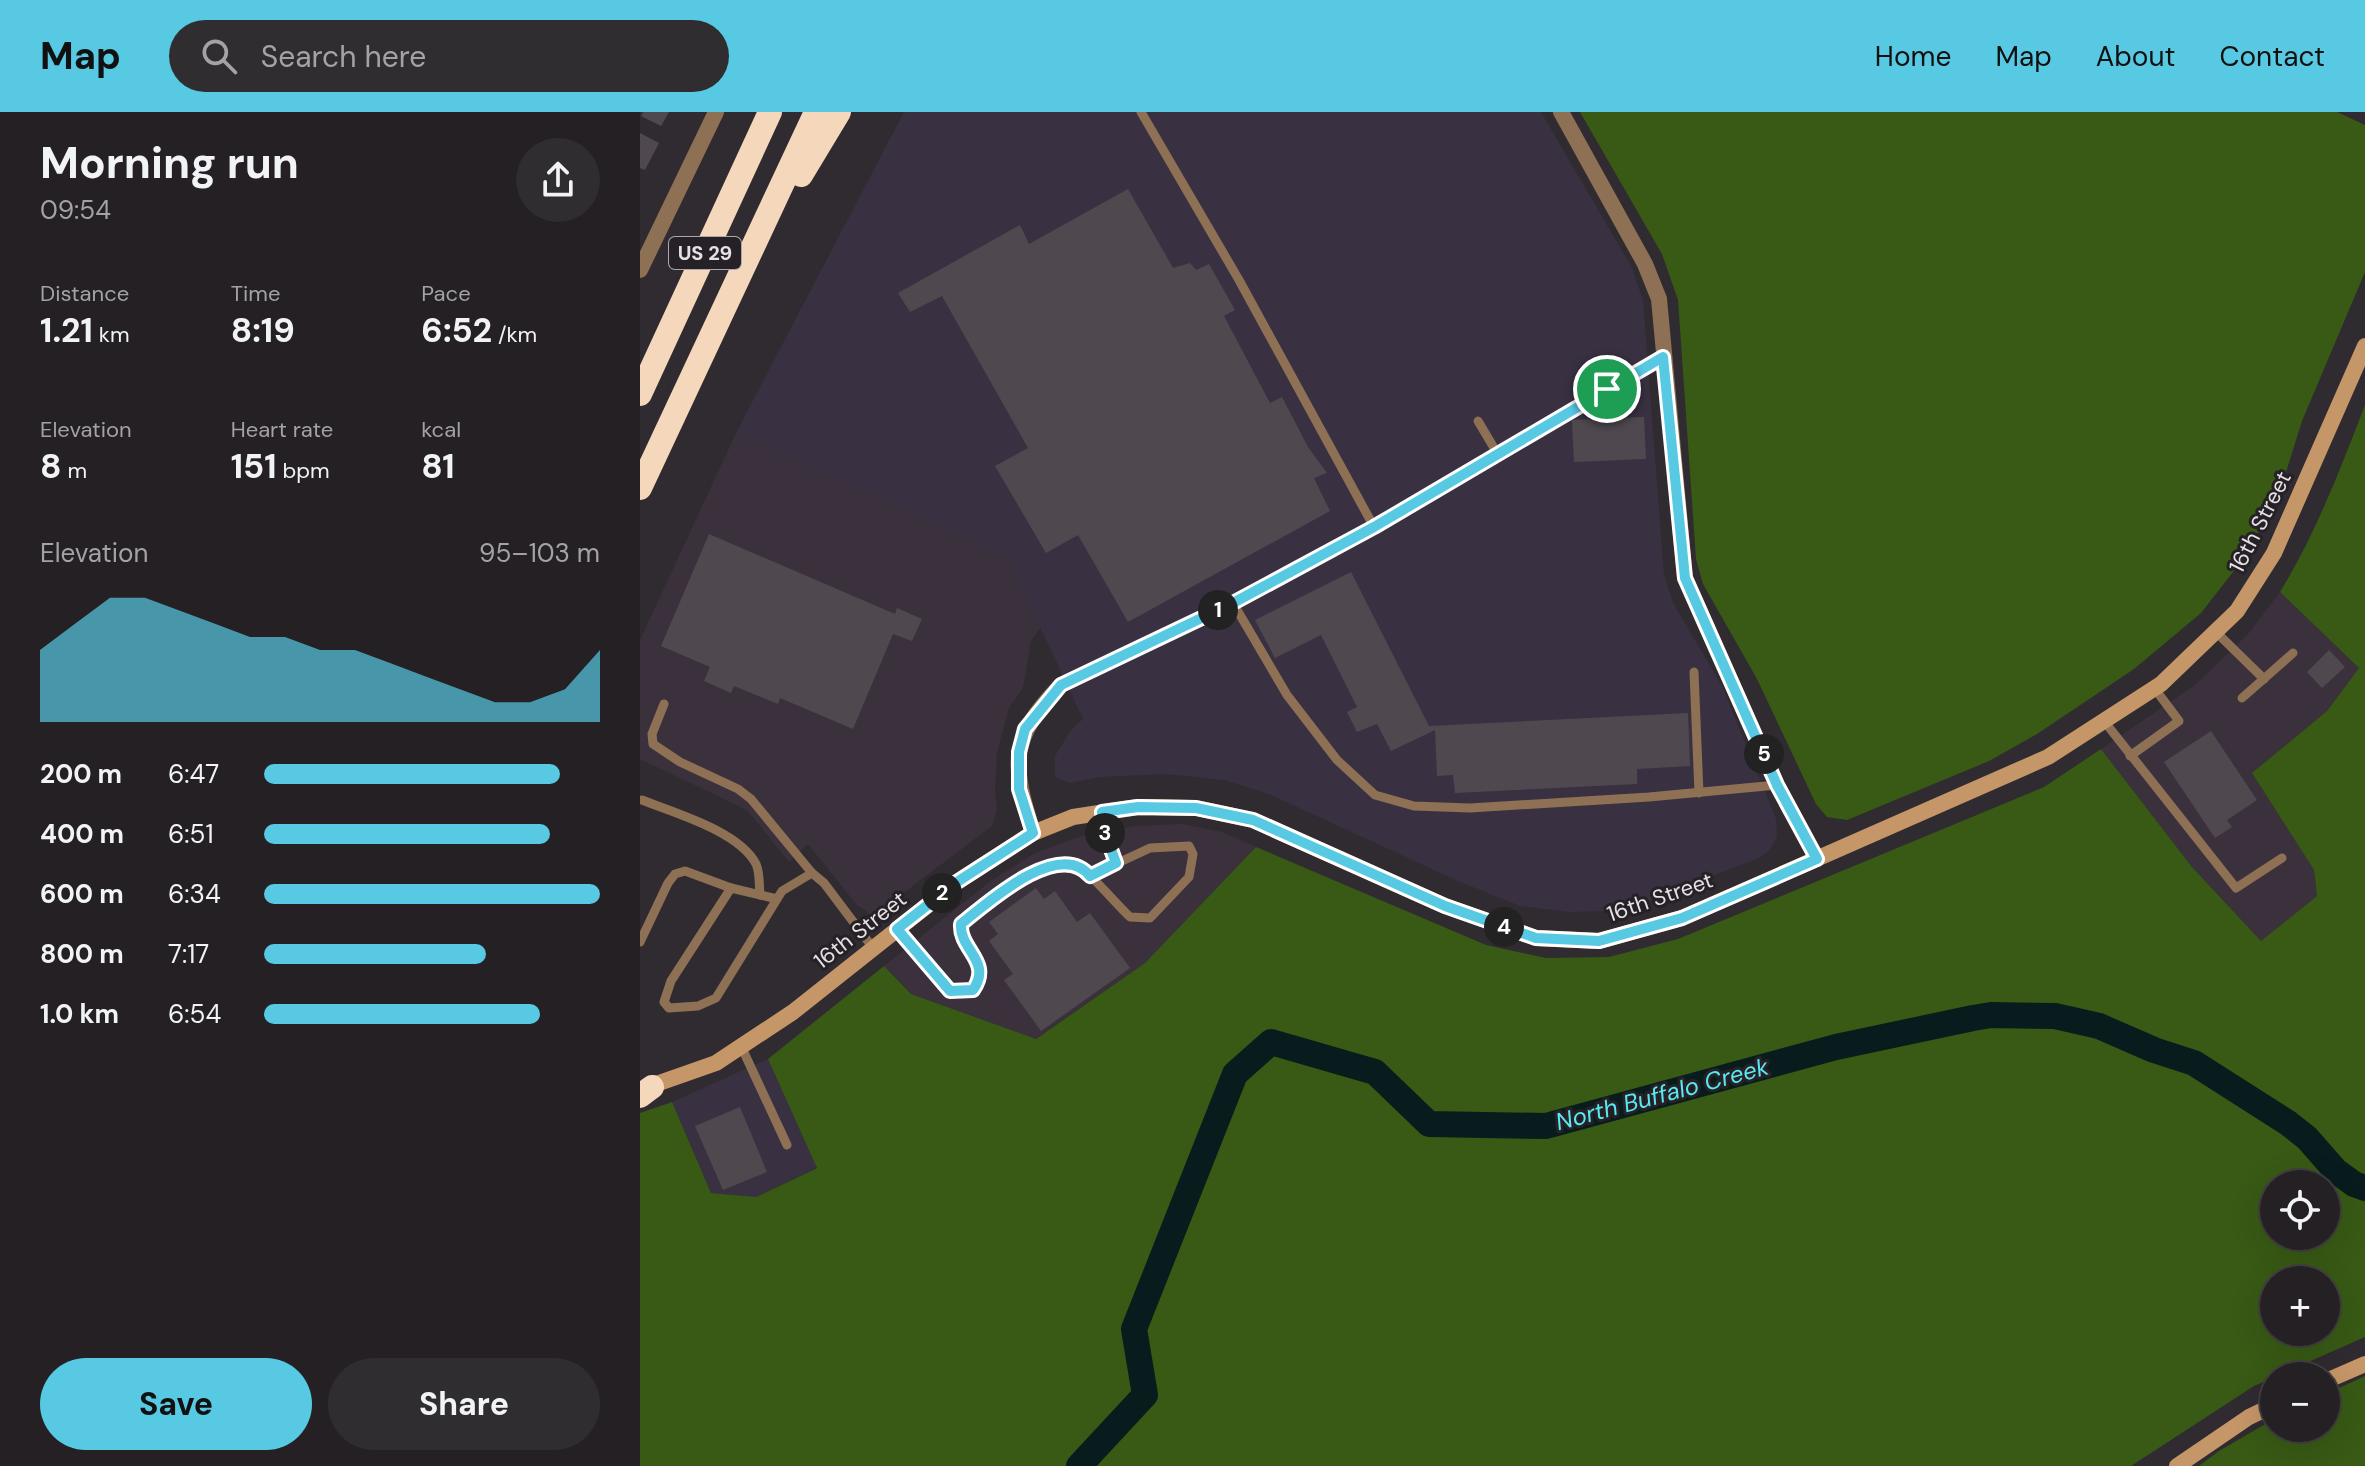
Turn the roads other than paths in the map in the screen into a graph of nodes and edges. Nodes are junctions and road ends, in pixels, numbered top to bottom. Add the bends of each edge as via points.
1 (716, 112) edge
2 (770, 112) edge
3 (816, 112) edge
4 (839, 112) edge
5 (1141, 112) edge
6 (1561, 112) edge
7 (640, 270) edge
8 (724, 308) junction
9 (2365, 346) edge
10 (1663, 357) junction
11 (640, 394) edge
12 (1478, 421) dead end
13 (1497, 453) junction
14 (640, 488) edge
15 (1374, 527) junction
16 (1233, 603) junction
17 (2216, 632) junction
18 (2293, 653) dead end
19 (1694, 672) dead end
20 (2264, 679) junction
21 (1061, 685) joint
22 (2155, 689) junction
23 (2242, 698) dead end
24 (664, 704) dead end
25 (2104, 721) junction
26 (2130, 756) junction
27 (1777, 785) junction
28 (1699, 793) junction
29 (642, 800) edge
30 (1102, 812) junction
31 (1033, 833) junction
32 (2282, 858) dead end
33 (1817, 859) junction
34 (1116, 863) junction
35 (812, 873) junction
36 (1090, 876) junction
37 (731, 888) junction
38 (760, 895) junction
39 (777, 899) junction
40 (897, 929) junction
41 (640, 942) edge
42 (873, 948) junction
43 (741, 1046) junction
44 (644, 1091) edge
45 (787, 1145) dead end
46 (2365, 1364) edge
47 (2340, 1375) edge
48 (2260, 1412) edge
49 (2177, 1466) edge

1 - 7 street
2 - 11 highway, US 29
3 - 8 highway, US 29
4 - 8 highway
5 - 15 lane
6 - 10 street via 1645,264 1659,299
8 - 14 highway, US 29
9 - 17 street, 16th Street via 2274,553 2237,611
10 - 13 lane
10 - 27 street via 1685,578
12 - 13 lane
13 - 15 lane
15 - 16 lane
16 - 21 lane
16 - 28 lane via 1287,695 1337,760 1375,795 1414,806 1470,808
17 - 20 lane
17 - 22 street, 16th Street
18 - 20 lane
19 - 28 lane
20 - 23 lane
21 - 31 street via 1025,729 1019,752 1019,789
22 - 25 street, 16th Street
22 - 26 lane via 2179,721
24 - 35 lane via 653,744 751,799
25 - 26 lane
25 - 33 street, 16th Street via 2048,757
26 - 32 lane via 2236,888
27 - 28 lane
27 - 33 street
29 - 38 lane via 719,831 743,849 757,865
30 - 31 street, 16th Street
30 - 33 street, 16th Street via 1196,808 1253,820 1445,906 1536,938 1599,941 1682,918
30 - 34 lane
31 - 40 street, 16th Street
34 - 36 lane
34 - 36 lane via 1150,848 1189,846 1193,854 1189,877 1150,918 1130,917
35 - 39 lane
35 - 42 lane
36 - 40 lane via 1062,863 1044,867 961,924 978,962 973,990 950,991
37 - 38 lane
37 - 39 lane via 671,981 664,1002 669,1008 698,1006 716,998
37 - 41 lane via 685,871 675,874
38 - 39 lane
40 - 42 street, 16th Street
42 - 43 street, 16th Street
43 - 44 street, 16th Street via 716,1063
43 - 45 lane
46 - 47 street
48 - 49 street

